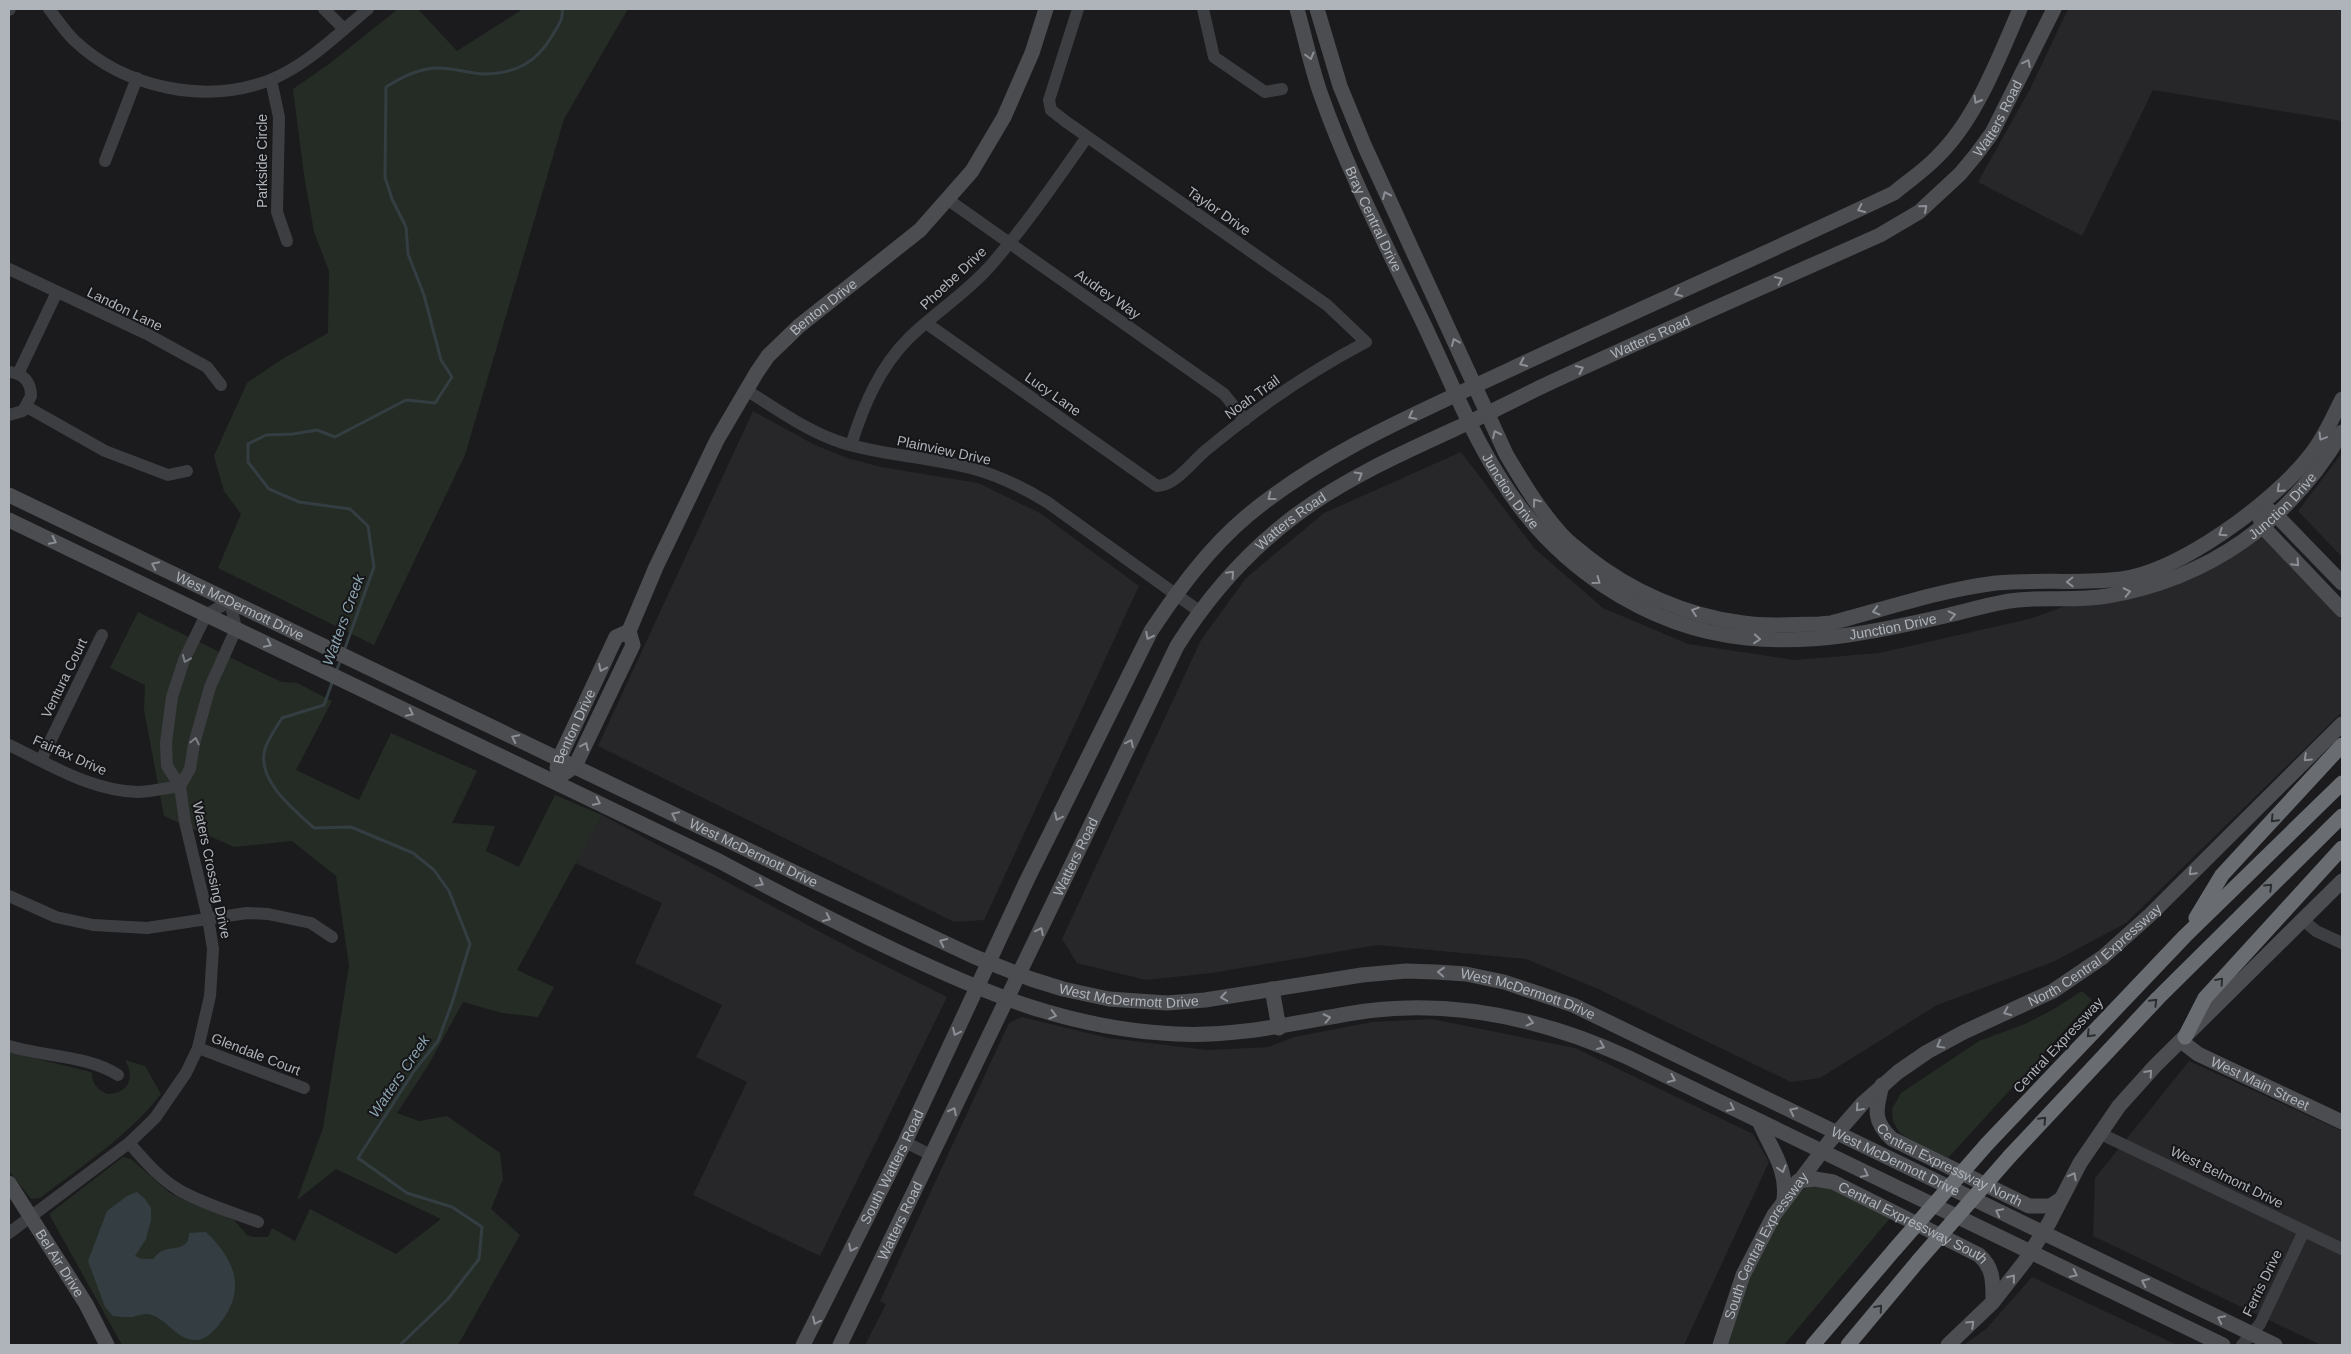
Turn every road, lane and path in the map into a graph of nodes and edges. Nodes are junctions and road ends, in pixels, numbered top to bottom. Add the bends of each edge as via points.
1 (49, 9) edge
2 (324, 9) edge
3 (368, 9) edge
4 (1046, 9) edge
5 (1078, 9) edge
6 (1203, 9) edge
7 (1297, 9) edge
8 (1317, 9) edge
9 (2020, 9) edge
10 (2054, 9) edge
11 (344, 29) junction
12 (137, 78) junction
13 (271, 80) junction
14 (1282, 89) dead end
15 (1087, 136) junction
16 (105, 161) dead end
17 (947, 199) junction
18 (287, 241) dead end
19 (1010, 242) junction
20 (9, 269) edge
21 (57, 292) junction
22 (926, 323) junction
23 (1366, 342) joint
24 (14, 373) edge
25 (221, 385) dead end
26 (1474, 387) junction
27 (746, 390) junction
28 (1455, 394) junction
29 (2342, 399) edge
30 (27, 407) junction
31 (1487, 413) junction
32 (9, 416) edge
33 (1245, 420) junction
34 (1469, 422) junction
35 (2342, 432) edge
36 (851, 445) junction
37 (187, 471) dead end
38 (1163, 486) joint
39 (9, 495) edge
40 (2259, 508) junction
41 (2277, 516) junction
42 (9, 520) edge
43 (1536, 527) junction
44 (2263, 527) junction
45 (1589, 558) junction
46 (2342, 583) edge
47 (1174, 595) junction
48 (1918, 600) junction
49 (230, 601) junction
50 (2342, 610) edge
51 (1199, 611) junction
52 (206, 615) junction
53 (236, 629) junction
54 (629, 631) junction
55 (102, 635) dead end
56 (1845, 637) junction
57 (2342, 724) edge
58 (9, 745) edge
59 (2342, 745) edge
60 (559, 759) junction
61 (41, 760) junction
62 (575, 766) junction
63 (554, 781) junction
64 (2342, 783) edge
65 (180, 786) junction
66 (2342, 816) edge
67 (2342, 848) edge
68 (798, 874) junction
69 (2342, 880) edge
70 (9, 896) edge
71 (786, 898) junction
72 (208, 918) junction
73 (2302, 919) junction
74 (2185, 936) junction
75 (332, 937) dead end
76 (2342, 942) edge
77 (987, 962) junction
78 (1018, 974) junction
79 (976, 988) junction
80 (1272, 989) junction
81 (1006, 1000) junction
82 (1573, 1005) junction
83 (1279, 1028) junction
84 (1562, 1030) junction
85 (2183, 1039) junction
86 (9, 1046) edge
87 (198, 1048) junction
88 (118, 1076) dead end
89 (1882, 1085) junction
90 (304, 1088) dead end
91 (1760, 1121) junction
92 (2342, 1122) edge
93 (1837, 1132) junction
94 (2099, 1133) junction
95 (905, 1142) junction
96 (128, 1143) junction
97 (1822, 1152) junction
98 (931, 1155) junction
99 (1798, 1181) junction
100 (9, 1184) edge
101 (1784, 1199) junction
102 (2061, 1199) junction
103 (32, 1216) junction
104 (258, 1222) dead end
105 (2304, 1231) junction
106 (9, 1233) edge
107 (2042, 1234) junction
108 (2342, 1248) edge
109 (2030, 1253) junction
110 (1993, 1302) junction
111 (1840, 1313) junction
112 (2247, 1340) edge
113 (107, 1345) edge
114 (803, 1345) edge
115 (840, 1345) edge
116 (1720, 1345) edge
117 (1803, 1345) edge
118 (1813, 1345) edge
119 (1848, 1345) edge
120 (1948, 1345) edge
121 (2224, 1345) edge
122 (2275, 1345) edge

1 - 12 street via 75,41 101,61
2 - 11 street
3 - 11 street
4 - 17 main road, Benton Drive via 1032,53 1004,117 972,171
5 - 15 street, Taylor Drive via 1049,100 1051,110
6 - 14 street via 1214,57 1265,92
7 -> 28 main road, Bray Central Drive via 1320,93 1345,156
26 -> 8 main road, Bray Central Drive via 1365,147 1340,86
9 -> 26 main road, Watters Road via 1988,81 1962,126 1939,156 1894,193
31 -> 10 main road, Watters Road via 1615,352 1880,235 1919,212 1960,174 1992,133
11 - 13 street via 318,52
12 - 13 street via 163,87 201,92 234,89
12 - 16 street
13 - 18 street, Parkside Circle via 279,117 277,212
15 - 19 street, Phoebe Drive via 1038,208
15 - 23 street, Taylor Drive via 1327,304
17 - 19 street, Audrey Way
17 - 27 main road, Benton Drive via 920,230 799,326 768,356
19 - 22 street, Phoebe Drive via 990,267
19 - 33 street, Audrey Way via 1224,394
20 - 21 street, Landon Lane
21 - 24 street
21 - 25 street, Landon Lane via 147,334 207,368
22 - 36 street, Phoebe Drive via 907,339 885,366
22 - 38 street, Lucy Lane via 1149,481
23 - 33 street, Noah Trail via 1302,380
24 - 30 street via 27,380 31,390
26 - 28 main road, Watters Road
26 - 31 main road, Bray Central Drive
27 - 36 street, Plainview Drive via 814,431
27 - 54 main road, Benton Drive via 708,457
28 - 34 main road, Bray Central Drive
28 -> 47 main road, Watters Road via 1328,458 1276,493 1208,554
29 -> 40 main road, Junction Drive via 2309,457
30 - 32 street
30 - 37 street via 105,452 168,475
31 - 34 main road, Watters Road
45 -> 31 main road, Junction Drive via 1563,537 1526,488
33 - 38 street, Noah Trail
34 - 43 main road, Junction Drive via 1497,474
51 -> 34 main road, Watters Road via 1250,553 1295,515 1378,464
35 - 41 main road, Junction Drive via 2321,466
36 - 47 street, Plainview Drive via 974,469 1024,488
49 -> 39 main road, West McDermott Drive
40 - 41 main road
40 - 44 main road
40 -> 48 main road, Junction Drive via 2164,565 2123,579 1996,583
41 - 44 main road, Junction Drive
41 - 46 main road
42 -> 52 main road, West McDermott Drive
43 - 45 main road via 1552,530 1578,554
43 -> 56 main road, Junction Drive via 1598,583 1644,609 1689,626 1743,638 1783,641
44 -> 50 main road
56 -> 44 main road, Junction Drive via 2016,600 2103,597 2134,591 2235,549
48 -> 45 main road, Junction Drive via 1830,623 1743,623 1716,619 1650,596 1629,586
47 - 51 street, Plainview Drive
47 -> 77 main road, Watters Road via 1151,630
48 - 56 main road via 1915,608 1906,614
49 - 52 street
49 - 53 street
60 -> 49 main road, West McDermott Drive
78 -> 51 main road, Watters Road via 1177,646
52 - 53 main road, West McDermott Drive
52 -> 65 street, Waters Crossing Drive via 184,660 172,697 166,743 167,766
53 -> 63 main road, West McDermott Drive
65 -> 53 street, Waters Crossing Drive via 190,769 210,686
54 -> 60 main road, Benton Drive via 616,637
62 -> 54 main road, Benton Drive via 633,645
55 - 61 street, Ventura Court
57 -> 89 main road, North Central Expressway via 2150,915 2103,957 2053,991 1927,1052
58 - 61 street, Fairfax Drive
59 -> 74 highway via 2222,874
60 - 62 main road, West McDermott Drive
60 - 63 main road, Benton Drive
61 - 65 street, Fairfax Drive via 84,781 116,790 140,792
62 - 63 main road, Benton Drive
68 -> 62 main road, West McDermott Drive
63 -> 71 main road, West McDermott Drive via 719,861
64 - 74 highway, Central Expressway
65 - 72 street, Waters Crossing Drive via 185,822
119 -> 66 highway, bridge via 2010,1156 2165,991
85 -> 67 highway via 2205,998
68 - 71 main road
77 -> 68 main road, West McDermott Drive
69 - 73 main road
70 - 72 street via 56,917 93,925 147,928
71 -> 79 main road, West McDermott Drive
72 - 75 street via 268,914 311,923
72 - 87 street, Waters Crossing Drive via 213,949 210,996
73 - 76 street via 2316,931
73 - 85 main road
74 -> 111 highway, Central Expressway, bridge via 1987,1144
77 - 78 main road, West McDermott Drive
77 - 79 main road, Watters Road
80 -> 78 main road, West McDermott Drive via 1205,1000 1139,1002 1087,995
78 - 81 main road, Watters Road
79 - 81 main road, West McDermott Drive
79 -> 95 main road, South Watters Road
82 -> 80 main road, West McDermott Drive via 1504,982 1436,972 1362,975
80 - 83 main road
81 -> 83 main road, West McDermott Drive via 1073,1020 1130,1030 1225,1034
98 -> 81 main road, Watters Road
82 - 84 main road
93 -> 82 main road, West McDermott Drive
83 -> 84 main road, West McDermott Drive via 1348,1014 1418,1008 1498,1015
84 -> 91 main road, West McDermott Drive
85 - 92 main road, West Main Street via 2198,1054
94 -> 85 main road via 2119,1106
86 - 88 street via 102,1065
87 - 90 street, Glendale Court
87 - 96 street, Waters Crossing Drive via 170,1098
89 -> 93 main road, North Central Expressway
89 - 102 main road, Central Expressway North via 1877,1104 1878,1122 1892,1139 2029,1206 2050,1206
91 - 97 main road, West McDermott Drive
91 -> 101 main road via 1768,1143 1781,1162 1786,1186
93 - 97 main road, North Central Expressway
107 -> 93 main road, West McDermott Drive
102 -> 94 main road
94 - 105 street, West Belmont Drive
95 - 98 street
95 -> 114 main road, South Watters Road
96 - 103 street, Waters Crossing Drive
96 - 104 street via 179,1190
97 - 99 main road, South Central Expressway
97 -> 109 main road, West McDermott Drive
98 - 115 main road, Watters Road
99 - 101 main road, South Central Expressway
99 - 110 main road, Central Expressway South via 1833,1182 1979,1255 1987,1261 1992,1274
100 - 103 main road, Bel Air Drive
101 - 116 main road, South Central Expressway via 1743,1275
102 - 107 main road
103 - 106 street, Waters Crossing Drive
103 - 113 main road, Bel Air Drive
105 - 108 street, West Belmont Drive
105 - 112 street, Ferris Drive via 2260,1324
107 - 109 main road
112 -> 107 main road, West McDermott Drive
110 -> 109 main road
109 -> 121 main road, West McDermott Drive
120 -> 110 main road
111 - 117 highway
111 - 118 highway, Central Expressway
112 - 122 main road, West McDermott Drive

